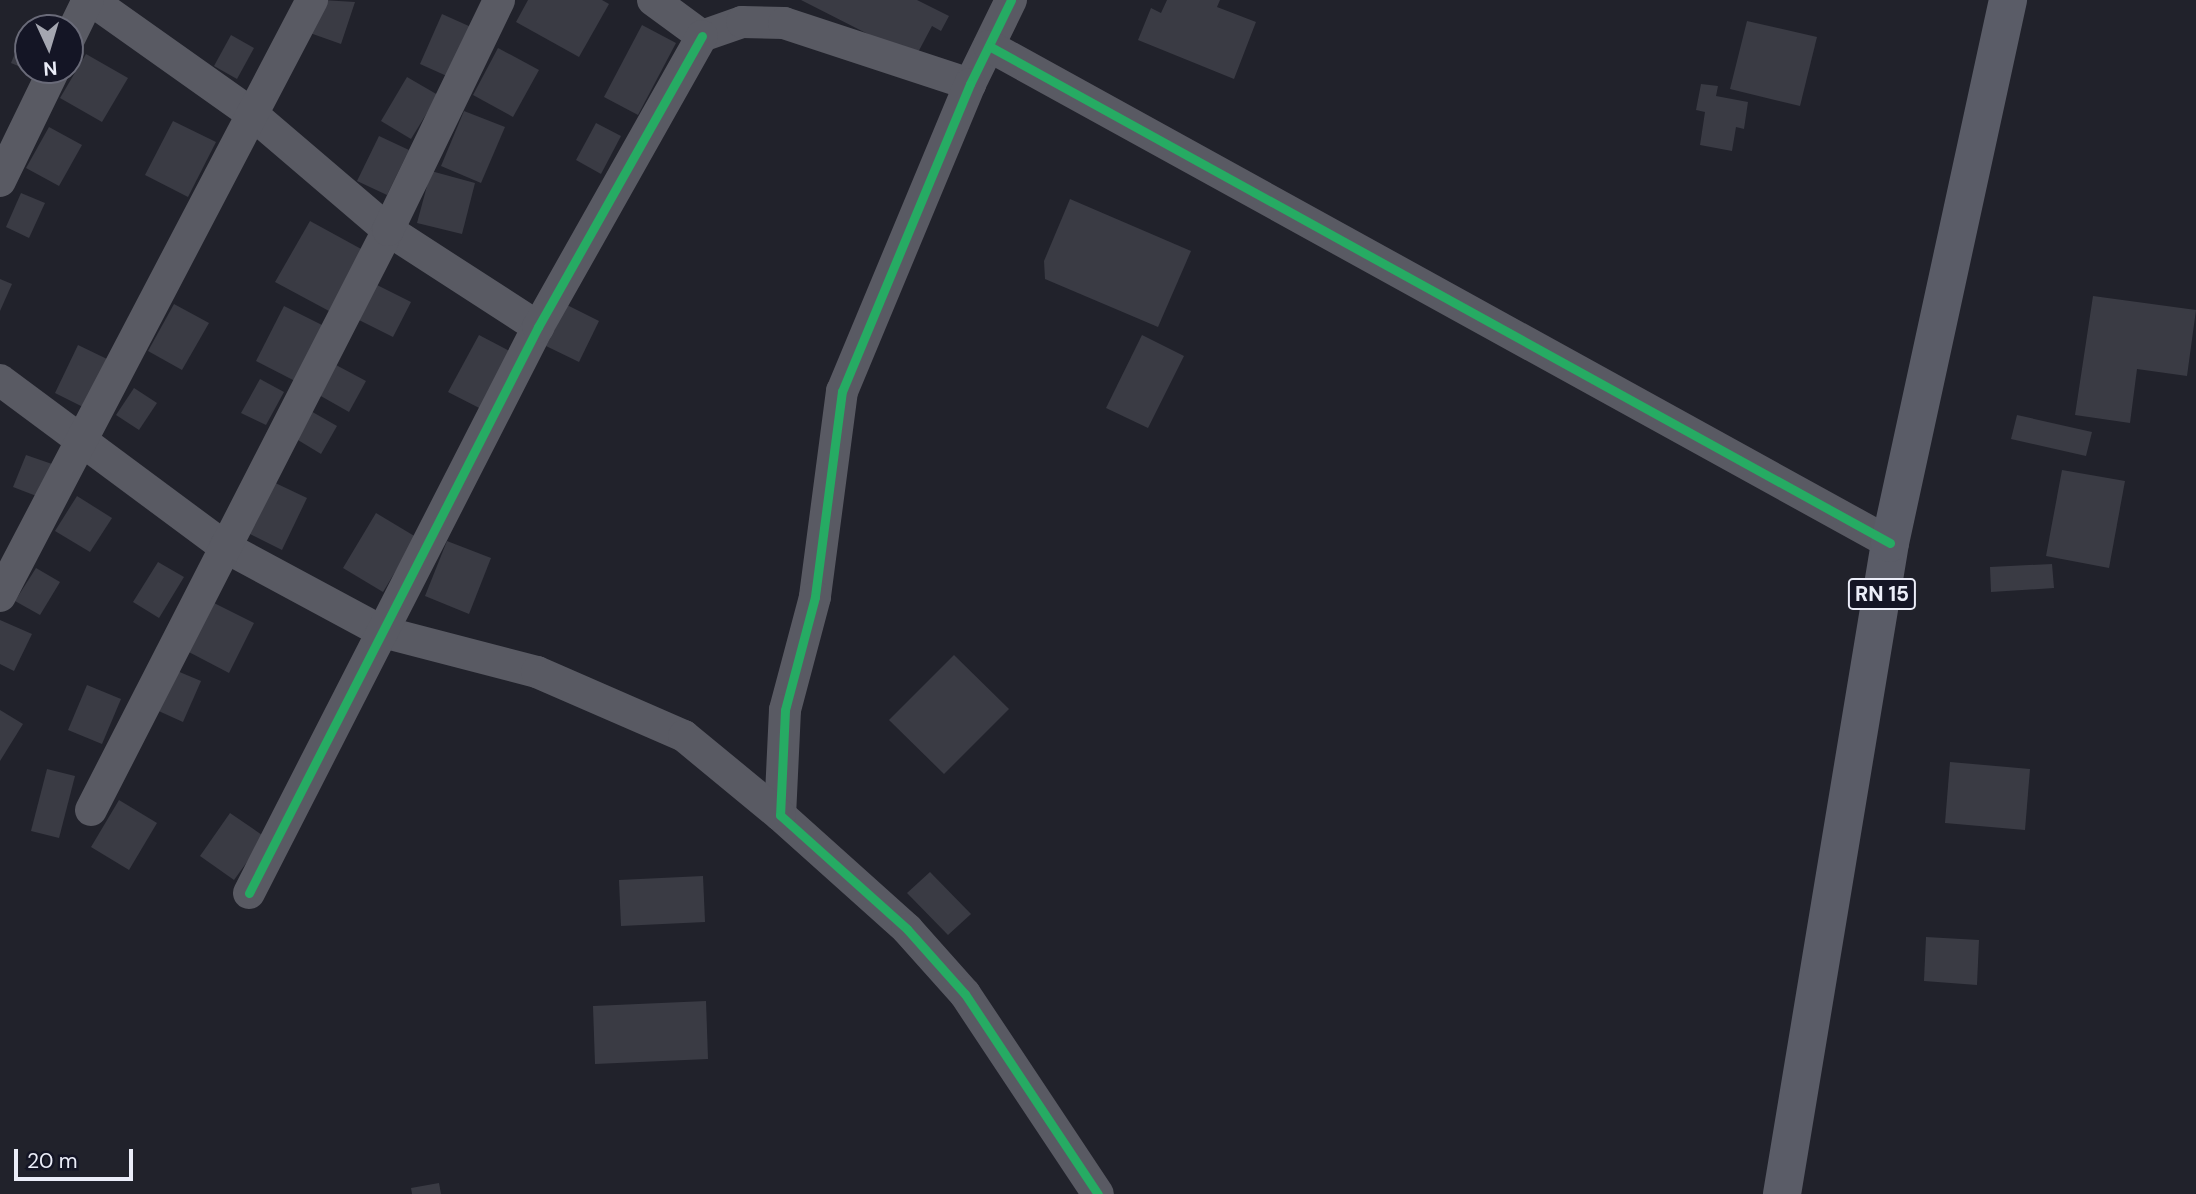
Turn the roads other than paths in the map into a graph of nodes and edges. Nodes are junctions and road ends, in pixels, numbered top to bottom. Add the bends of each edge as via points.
1 (89, 0) edge
2 (312, 0) edge
3 (499, 0) edge
4 (653, 0) edge
5 (1011, 0) edge
6 (2008, 0) edge
7 (702, 36) junction
8 (989, 46) junction
9 (47, 84) edge
10 (970, 84) junction
11 (252, 114) junction
12 (0, 181) edge
13 (388, 230) junction
14 (538, 327) junction
15 (0, 380) edge
16 (82, 442) junction
17 (1890, 543) junction
18 (225, 547) junction
19 (0, 596) edge
20 (383, 632) junction
21 (91, 810) dead end
22 (780, 815) junction
23 (249, 893) dead end
24 (1098, 1194) edge
25 (1782, 1194) edge

1 - 11 street
2 - 11 street
3 - 13 street
4 - 7 street
5 - 8 street
6 - 17 main road, RN 15
7 - 10 street via 742,22 784,23
7 - 14 street
8 - 10 street
8 - 17 street
9 - 12 street
10 - 22 street via 842,391 815,597 785,710
11 - 13 street
11 - 16 street
13 - 14 street
13 - 18 street
14 - 20 street
15 - 16 street
16 - 18 street
16 - 19 street
17 - 25 main road, RN 15
18 - 20 street
18 - 21 street
20 - 22 street via 537,672 684,736
20 - 23 street
22 - 24 street via 907,929 965,995

